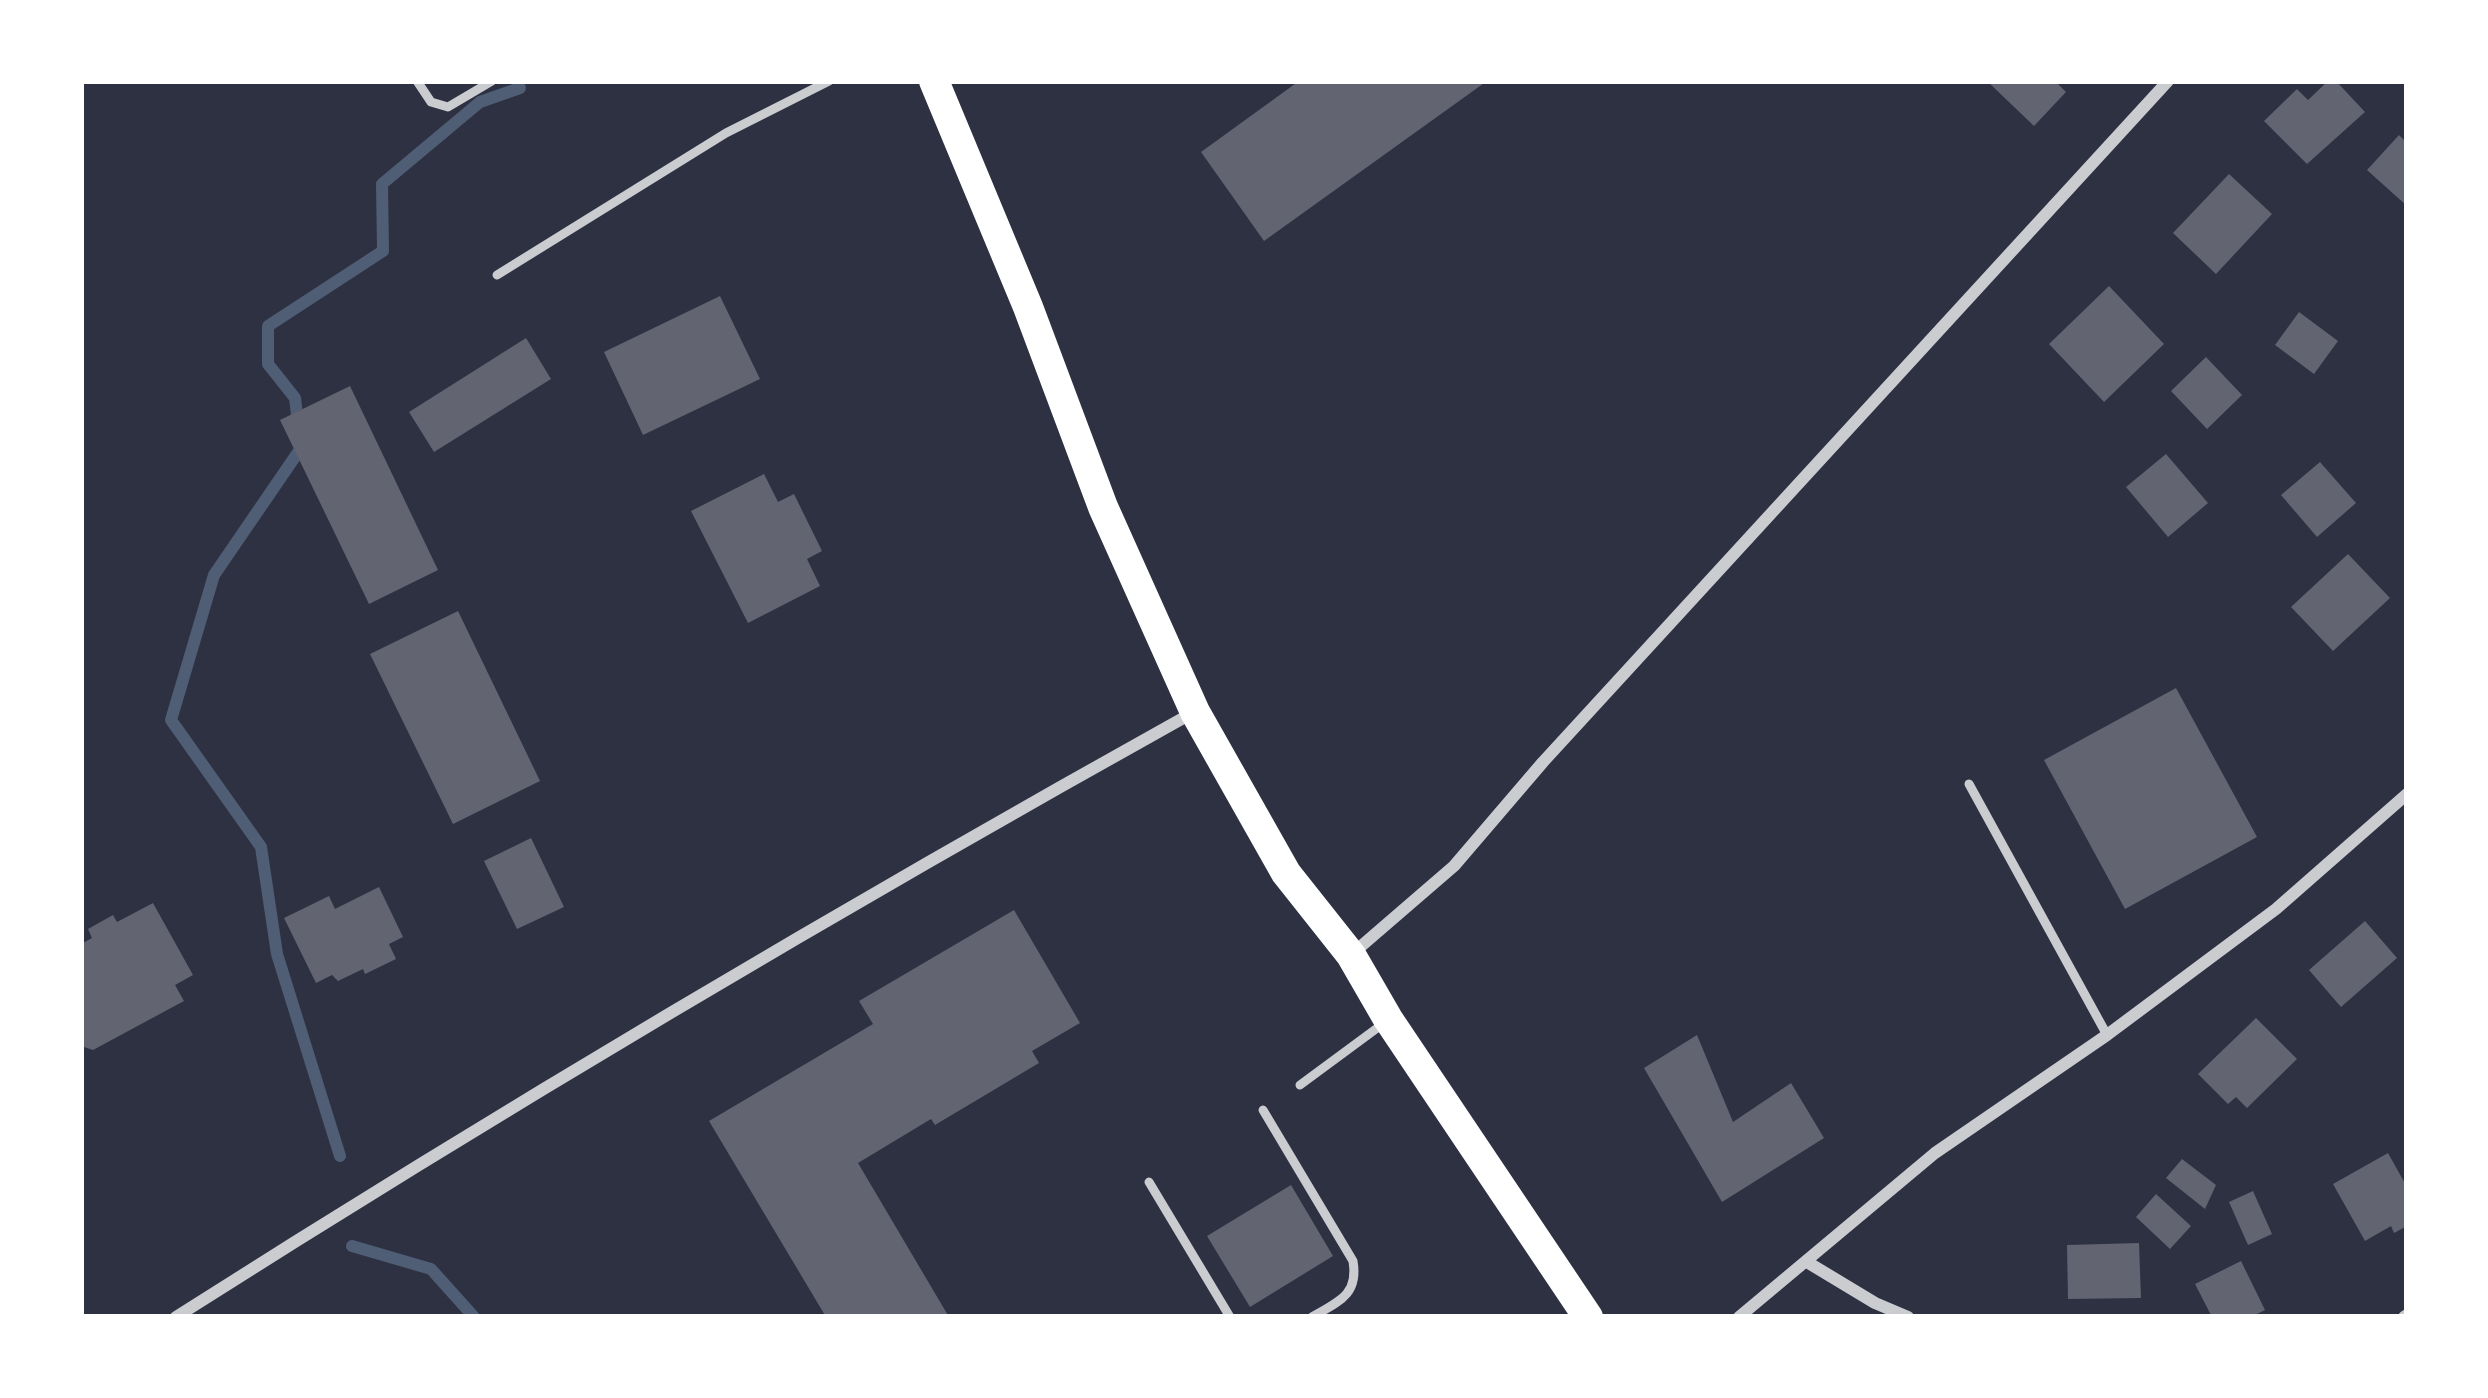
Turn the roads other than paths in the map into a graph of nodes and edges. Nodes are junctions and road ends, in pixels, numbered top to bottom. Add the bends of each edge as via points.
1 (417, 81) edge
2 (492, 81) edge
3 (829, 81) edge
4 (934, 81) edge
5 (2168, 81) edge
6 (496, 274) dead end
7 (1195, 712) junction
8 (1969, 784) dead end
9 (2407, 794) edge
10 (1351, 955) junction
11 (1388, 1019) junction
12 (2107, 1035) junction
13 (1300, 1085) dead end
14 (1263, 1110) dead end
15 (1149, 1182) dead end
16 (1807, 1262) junction
17 (1744, 1316) edge
18 (176, 1317) edge
19 (1230, 1317) edge
20 (1312, 1317) edge
21 (1588, 1317) edge
22 (1908, 1317) edge

1 - 2 lane via 431,102 448,107
3 - 6 lane via 726,133
4 - 7 main road
5 - 10 street via 1454,866
7 - 10 main road via 1286,873
7 - 18 street via 608,1048
8 - 12 lane
9 - 12 street via 2276,909
10 - 11 main road
11 - 13 lane
11 - 21 main road
12 - 16 street via 1935,1153
14 - 20 lane via 1353,1261 1349,1295
15 - 19 lane
16 - 17 street
16 - 22 street

